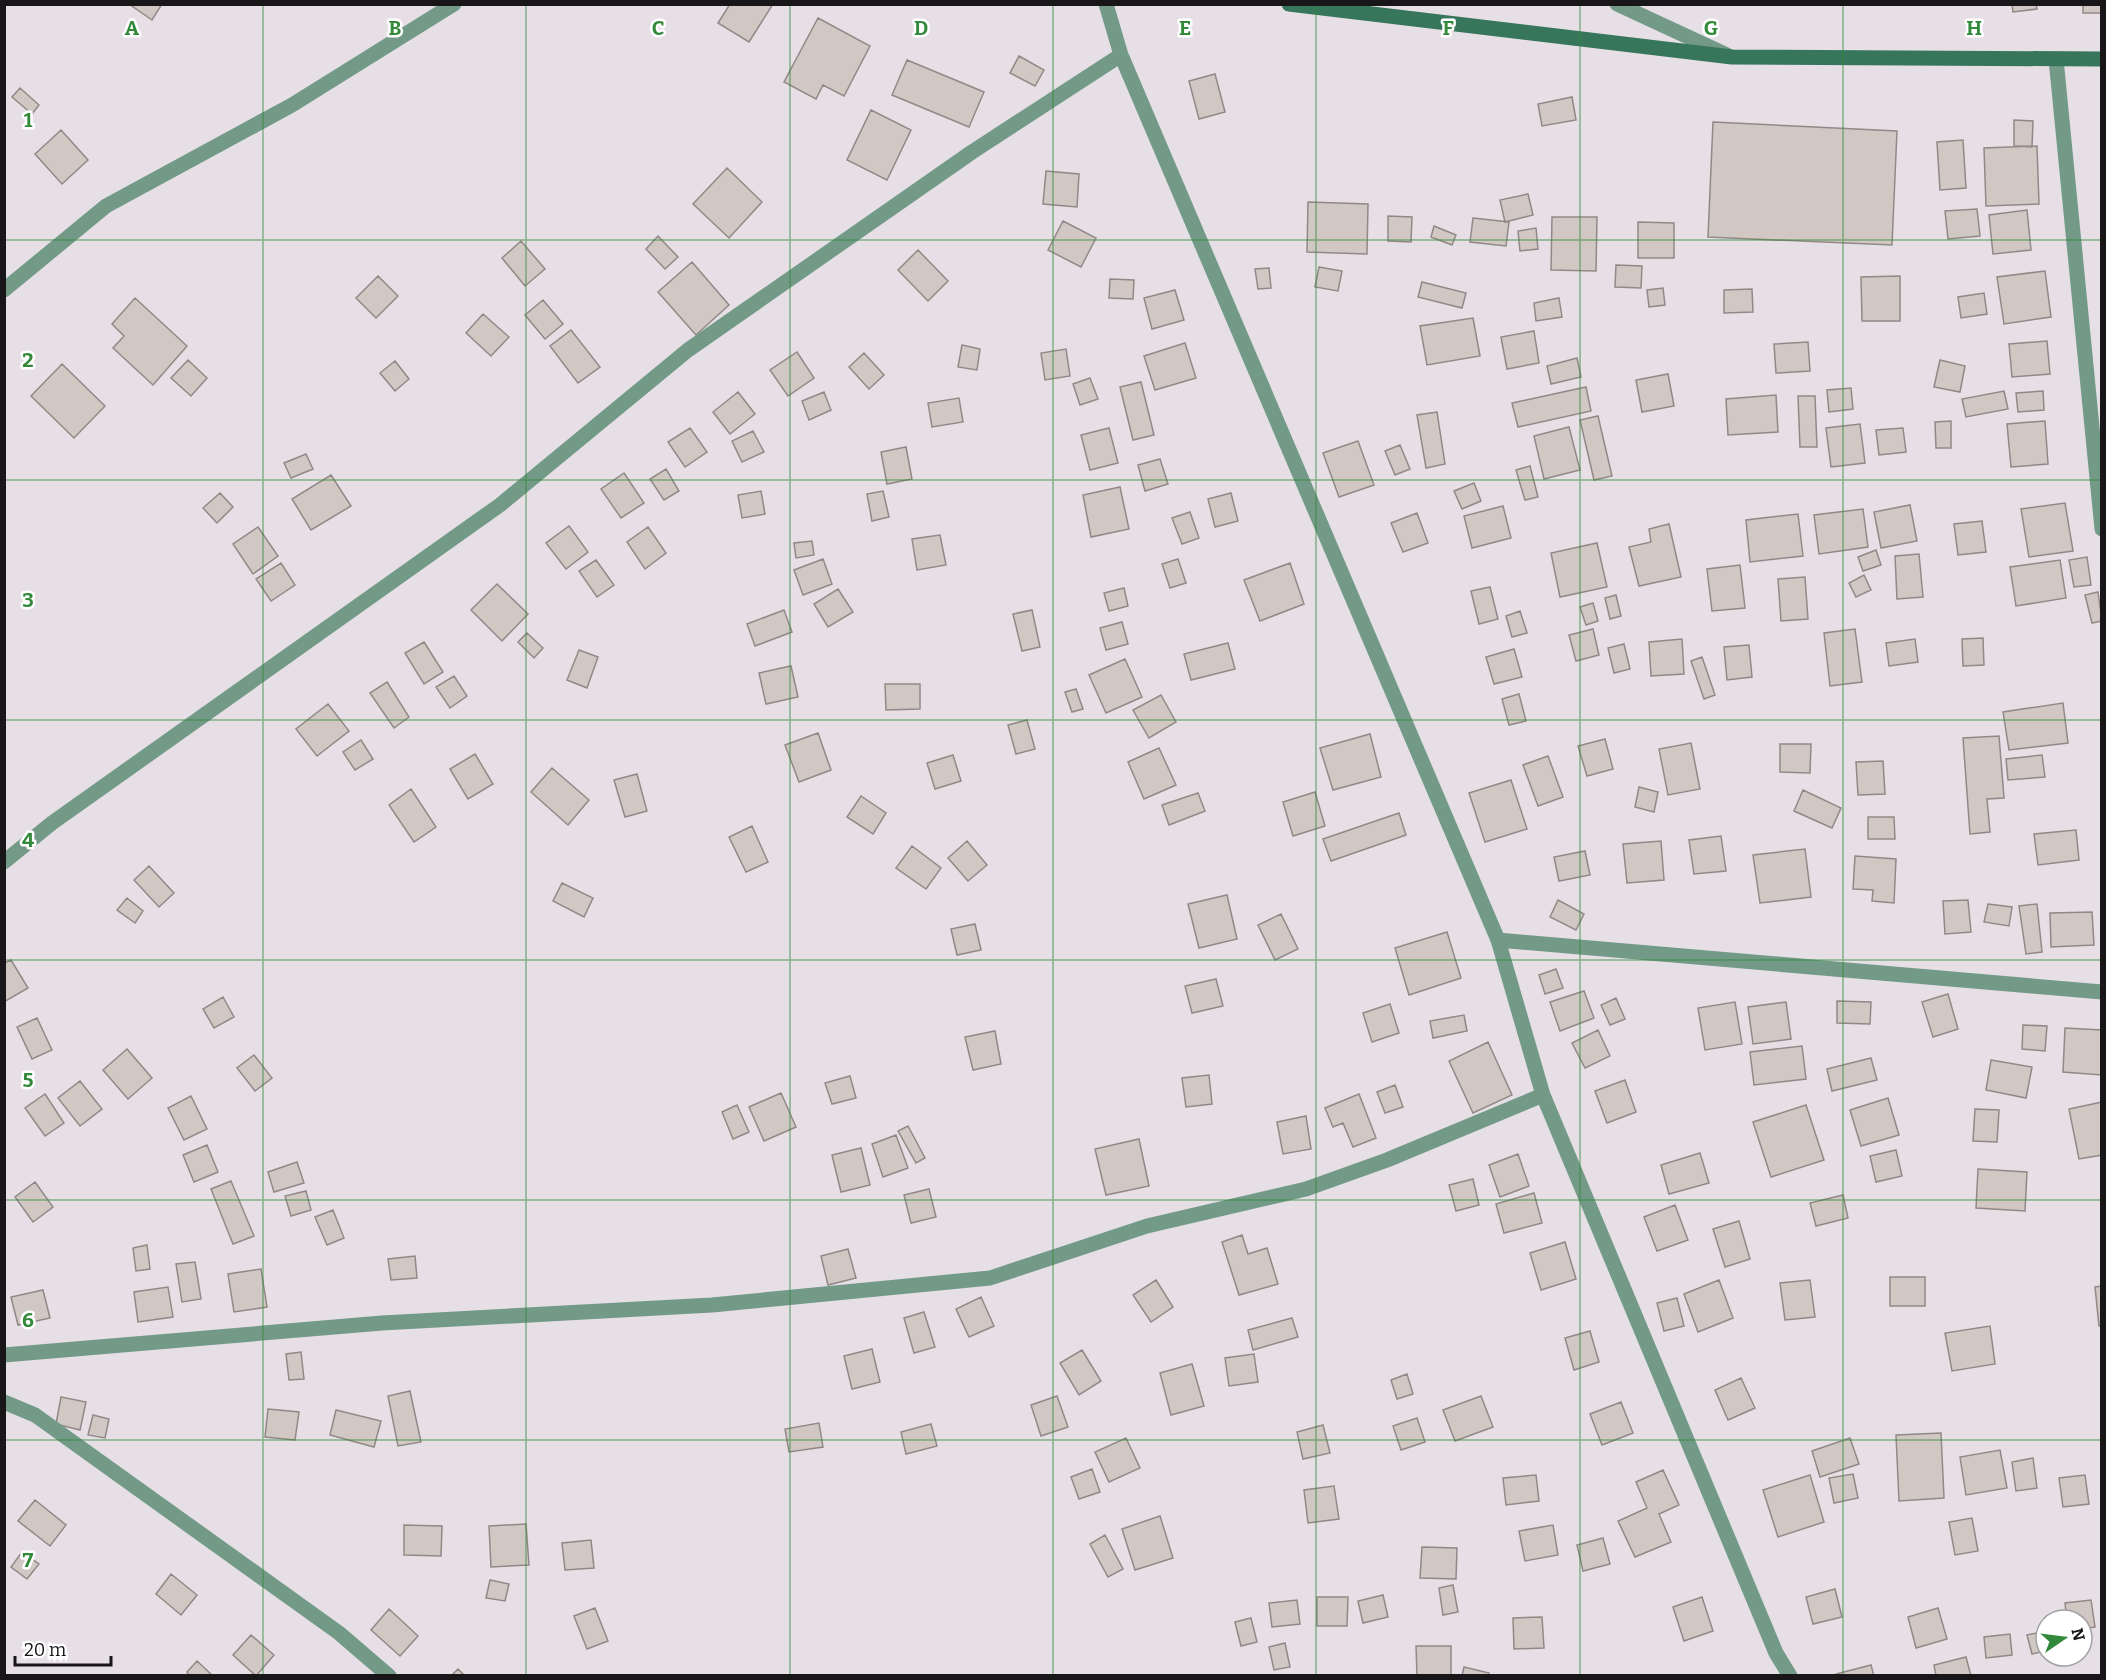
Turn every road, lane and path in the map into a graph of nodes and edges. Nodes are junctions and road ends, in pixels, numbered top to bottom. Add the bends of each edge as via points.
1 (454, 4) edge
2 (1106, 4) edge
3 (1289, 4) edge
4 (1617, 4) edge
5 (1643, 4) edge
6 (1651, 20) junction
7 (1121, 55) junction
8 (1732, 57) junction
9 (2056, 59) junction
10 (2102, 59) edge
11 (4, 290) edge
12 (2102, 529) edge
13 (4, 862) edge
14 (1498, 940) junction
15 (2102, 992) edge
16 (1543, 1095) junction
17 (4, 1355) edge
18 (4, 1402) edge
19 (389, 1676) edge
20 (1790, 1676) edge

1 - 11 street via 292,105 106,207
2 - 7 street
3 - 8 main road
4 - 6 street
5 - 6 street
6 - 8 street
7 - 13 street via 972,152 688,350 500,505 52,823
7 - 14 street
8 - 9 main road
9 - 10 main road
9 - 12 street
14 - 15 street
14 - 16 street
16 - 17 street via 1306,1189 1147,1226 990,1278 712,1305 382,1323
16 - 20 street via 1776,1653
18 - 19 street via 44,1422 339,1633

